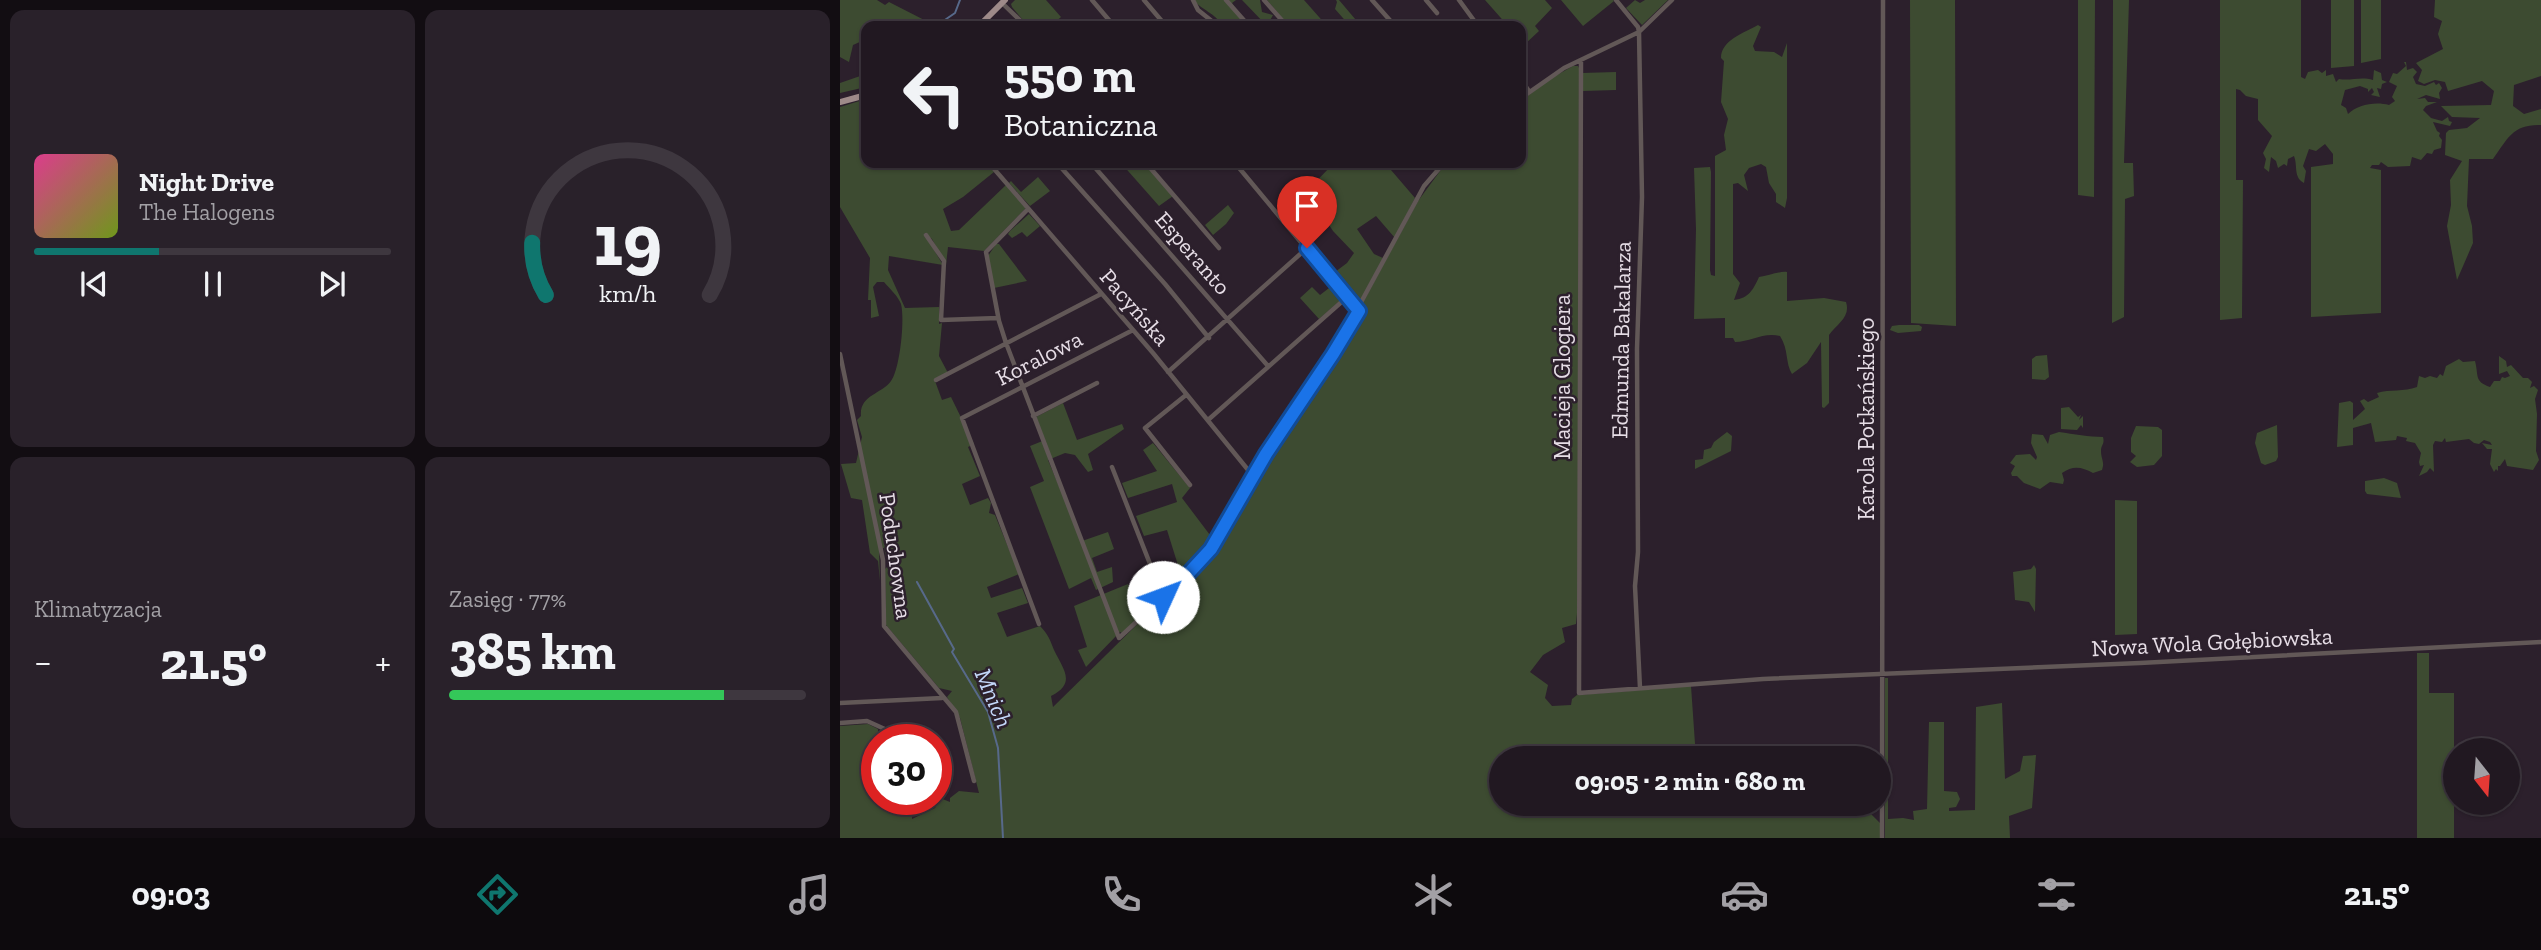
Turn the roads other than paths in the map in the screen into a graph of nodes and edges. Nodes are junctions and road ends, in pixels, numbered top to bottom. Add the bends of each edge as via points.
1 (1092, 0) edge
2 (1144, 0) edge
3 (1193, 0) edge
4 (1226, 0) edge
5 (1264, 0) edge
6 (1372, 0) edge
7 (1426, 0) edge
8 (1459, 0) edge
9 (1616, 0) edge
10 (1672, 0) edge
11 (1883, 0) edge
12 (1003, 1) edge
13 (1437, 13) dead end
14 (984, 21) edge
15 (1021, 21) edge
16 (1110, 21) edge
17 (1162, 21) edge
18 (1212, 21) edge
19 (1245, 21) edge
20 (1283, 21) edge
21 (1391, 21) edge
22 (1474, 21) edge
23 (1639, 32) junction
24 (1581, 60) junction
25 (1526, 87) edge
26 (1529, 91) junction
27 (1526, 94) edge
28 (861, 96) edge
29 (840, 102) edge
30 (993, 168) edge
31 (1062, 168) edge
32 (1095, 168) edge
33 (1150, 168) edge
34 (1239, 168) edge
35 (1440, 168) edge
36 (1028, 209) junction
37 (926, 235) dead end
38 (1219, 248) dead end
39 (1307, 248) junction
40 (1101, 294) junction
41 (1346, 298) junction
42 (1359, 311) junction
43 (998, 318) junction
44 (1227, 320) junction
45 (1133, 330) junction
46 (1209, 338) junction
47 (1006, 343) junction
48 (840, 354) edge
49 (1268, 366) junction
50 (1168, 372) junction
51 (936, 380) dead end
52 (1097, 383) dead end
53 (1022, 387) junction
54 (1186, 395) junction
55 (1033, 416) junction
56 (1208, 420) junction
57 (1112, 467) dead end
58 (1253, 476) junction
59 (1190, 485) dead end
60 (1163, 597) junction
61 (1039, 624) dead end
62 (2541, 642) edge
63 (1884, 674) junction
64 (1640, 688) junction
65 (1579, 693) joint
66 (943, 698) junction
67 (840, 703) edge
68 (840, 723) edge
69 (872, 724) edge
70 (1882, 746) edge
71 (974, 781) dead end
72 (1882, 816) edge
73 (1882, 838) edge

1 - 16 street
2 - 17 street
3 - 18 street
4 - 19 street
5 - 20 street
6 - 21 street
7 - 13 street
8 - 22 street
9 - 23 street
10 - 23 street
11 - 63 street, Karola Potkańskiego
12 - 14 main road
12 - 15 street
23 - 24 street
23 - 64 street, Edmunda Bakalarza via 1642,197 1635,586
24 - 26 street
24 - 65 street, Macieja Glogiera
25 - 26 street
26 - 27 street
28 - 29 main road
30 - 36 street, Pacyńska
31 - 46 street
32 - 44 street, Esperanto
33 - 38 street
34 - 39 street
35 - 42 street via 1424,186
36 - 40 street, Pacyńska
36 - 43 street via 986,252
37 - 43 street via 944,261 941,320
39 - 41 street
39 - 44 street
40 - 45 street, Pacyńska
40 - 47 street
41 - 42 street
41 - 49 street
42 - 58 street
43 - 47 street
44 - 46 street
44 - 49 street, Esperanto
45 - 50 street, Pacyńska
45 - 53 street, Koralowa
46 - 50 street
47 - 51 street
47 - 53 street
48 - 66 street, Poduchowna via 883,560 884,626
49 - 56 street
50 - 54 street, Pacyńska
52 - 55 street
53 - 55 street
53 - 61 street, Koralowa via 961,418
54 - 56 street, Pacyńska
54 - 59 street via 1144,428
55 - 60 street via 1119,638
56 - 58 street, Pacyńska
57 - 60 street
58 - 60 street via 1211,549
62 - 63 street, Nowa Wola Gołębiowska
63 - 64 street, Nowa Wola Gołębiowska
63 - 70 street, Karola Potkańskiego
64 - 65 street, Nowa Wola Gołębiowska
66 - 67 street
66 - 71 street, Poduchowna via 956,712
68 - 69 street
72 - 73 street, Karola Potkańskiego

